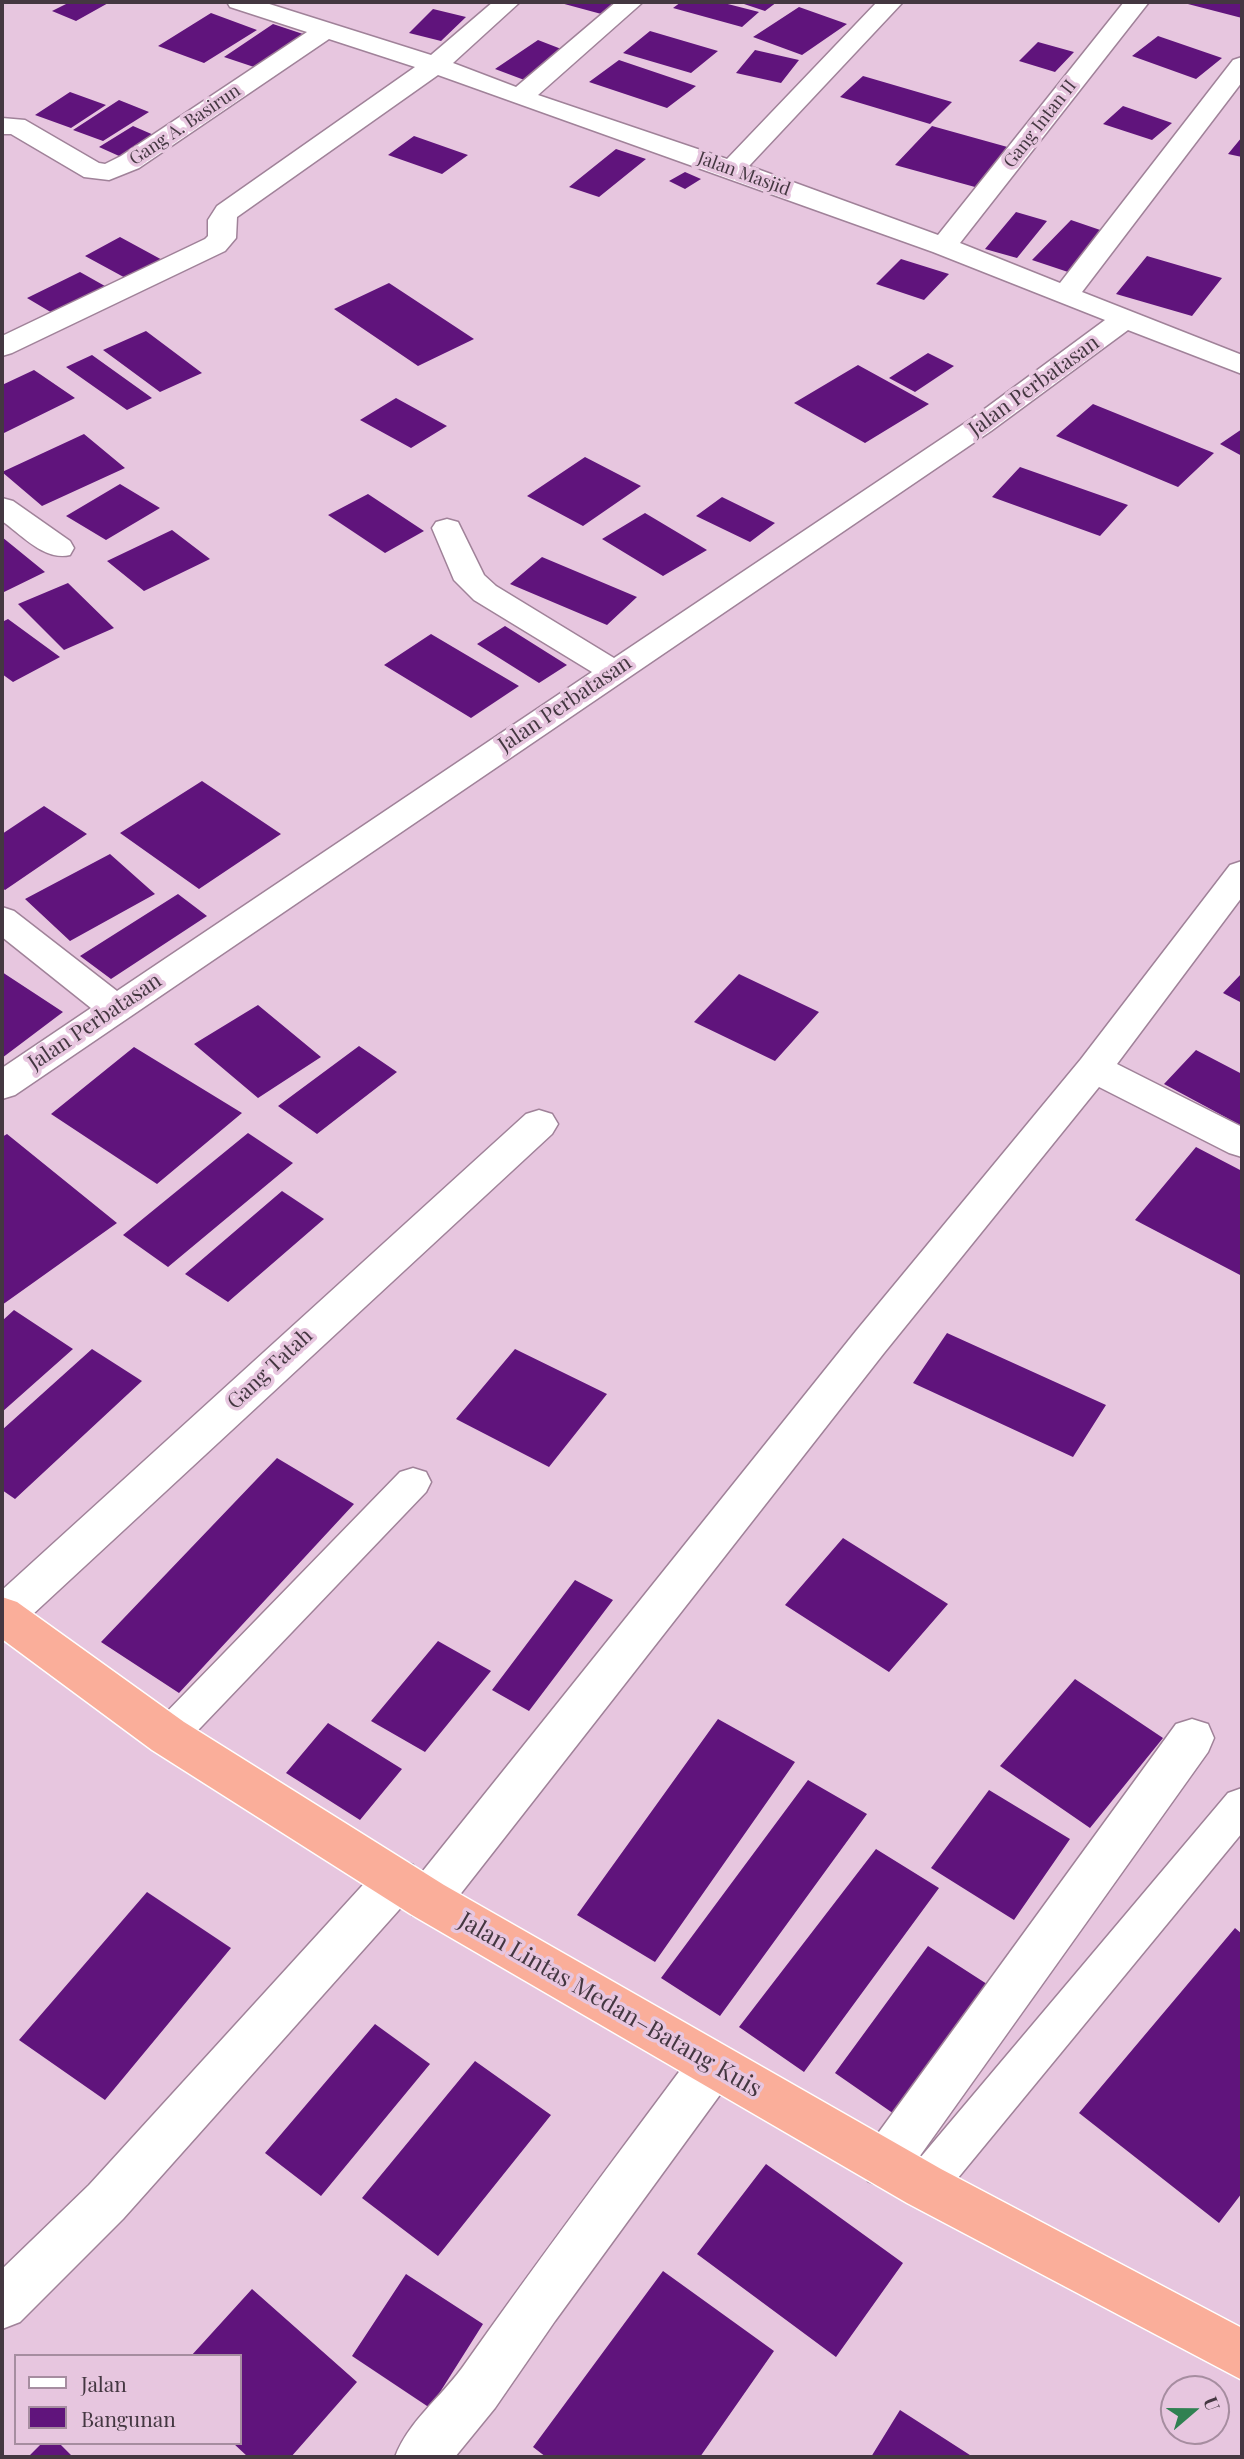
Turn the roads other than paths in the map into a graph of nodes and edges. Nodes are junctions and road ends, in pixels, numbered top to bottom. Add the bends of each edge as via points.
1 (239, 2) edge
2 (508, 2) edge
3 (631, 2) edge
4 (891, 2) edge
5 (1137, 2) edge
6 (325, 32) junction
7 (435, 65) junction
8 (1242, 65) edge
9 (520, 97) junction
10 (2, 126) edge
11 (732, 169) junction
12 (943, 246) junction
13 (1066, 294) junction
14 (1125, 319) junction
15 (2, 347) edge
16 (1242, 365) edge
17 (2, 507) edge
18 (447, 528) dead end
19 (58, 548) dead end
20 (613, 671) junction
21 (1242, 873) edge
22 (2, 919) edge
23 (115, 1008) junction
24 (1094, 1068) junction
25 (2, 1086) edge
26 (539, 1124) dead end
27 (1242, 1143) edge
28 (413, 1482) dead end
29 (2, 1615) edge
30 (168, 1736) junction
31 (1192, 1738) dead end
32 (1242, 1805) edge
33 (413, 1890) junction
34 (713, 2065) junction
35 (905, 2175) junction
36 (2, 2304) edge
37 (1242, 2355) edge
38 (421, 2457) edge

1 - 6 street, Jalan Masjid
2 - 7 street
3 - 9 street
4 - 11 street
5 - 12 street, Gang Intan II
6 - 7 street, Jalan Masjid
6 - 10 street, Gang A. Basirun via 109,172 93,171 16,127
7 - 9 street, Jalan Masjid
7 - 15 street via 227,212 222,238 215,245
8 - 13 street
9 - 11 street, Jalan Masjid
11 - 12 street, Jalan Masjid
12 - 13 street, Jalan Masjid
13 - 14 street, Jalan Masjid
14 - 16 street, Jalan Masjid
14 - 20 street, Jalan Perbatasan via 981,425
17 - 19 street
18 - 20 street via 470,580 485,593
20 - 23 street, Jalan Perbatasan
21 - 24 street
22 - 23 street
23 - 25 street, Jalan Perbatasan
24 - 27 street
24 - 33 street
26 - 29 street, Gang Tatah
28 - 30 lane
29 - 30 highway, Jalan Lintas Medan–Batang Kuis
30 - 33 highway, Jalan Lintas Medan–Batang Kuis
31 - 35 street
32 - 35 lane
33 - 34 highway, Jalan Lintas Medan–Batang Kuis
33 - 36 street
34 - 35 highway, Jalan Lintas Medan–Batang Kuis
34 - 38 street via 477,2390
35 - 37 highway, Jalan Lintas Medan–Batang Kuis

